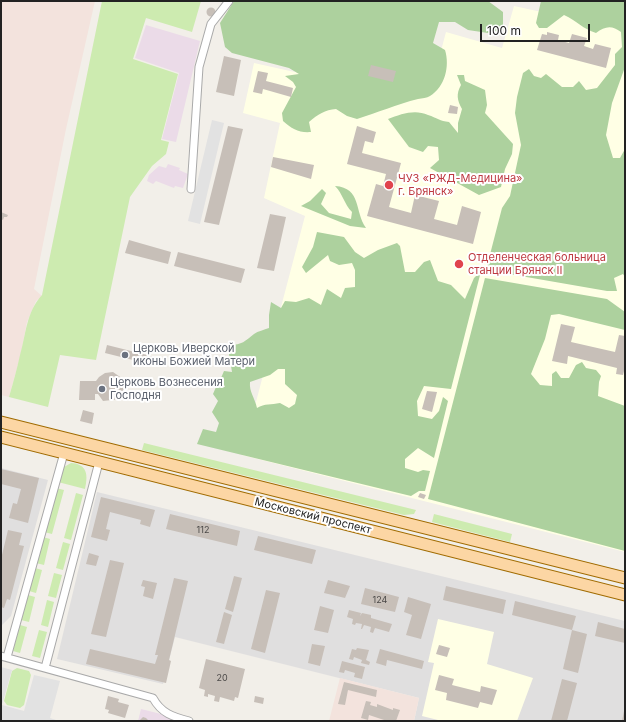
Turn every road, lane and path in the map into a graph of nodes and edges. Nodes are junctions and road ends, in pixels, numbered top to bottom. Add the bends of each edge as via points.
1 (229, 1) edge
2 (191, 189) dead end
3 (1, 422) edge
4 (1, 437) edge
5 (66, 438) junction
6 (102, 447) junction
7 (64, 453) junction
8 (99, 462) junction
9 (625, 578) edge
10 (625, 595) edge
11 (4, 657) edge
12 (45, 668) junction
13 (189, 721) edge

1 - 2 street via 211,24 199,67
3 - 5 main road, Московский проспект
4 - 7 main road, Московский проспект
5 - 6 main road, Московский проспект
5 - 7 main road
6 - 8 main road
6 - 9 main road, Московский проспект
7 - 8 main road, Московский проспект
7 - 11 street
8 - 10 main road, Московский проспект
8 - 12 street
11 - 12 street
12 - 13 street via 153,698 157,706 167,714

